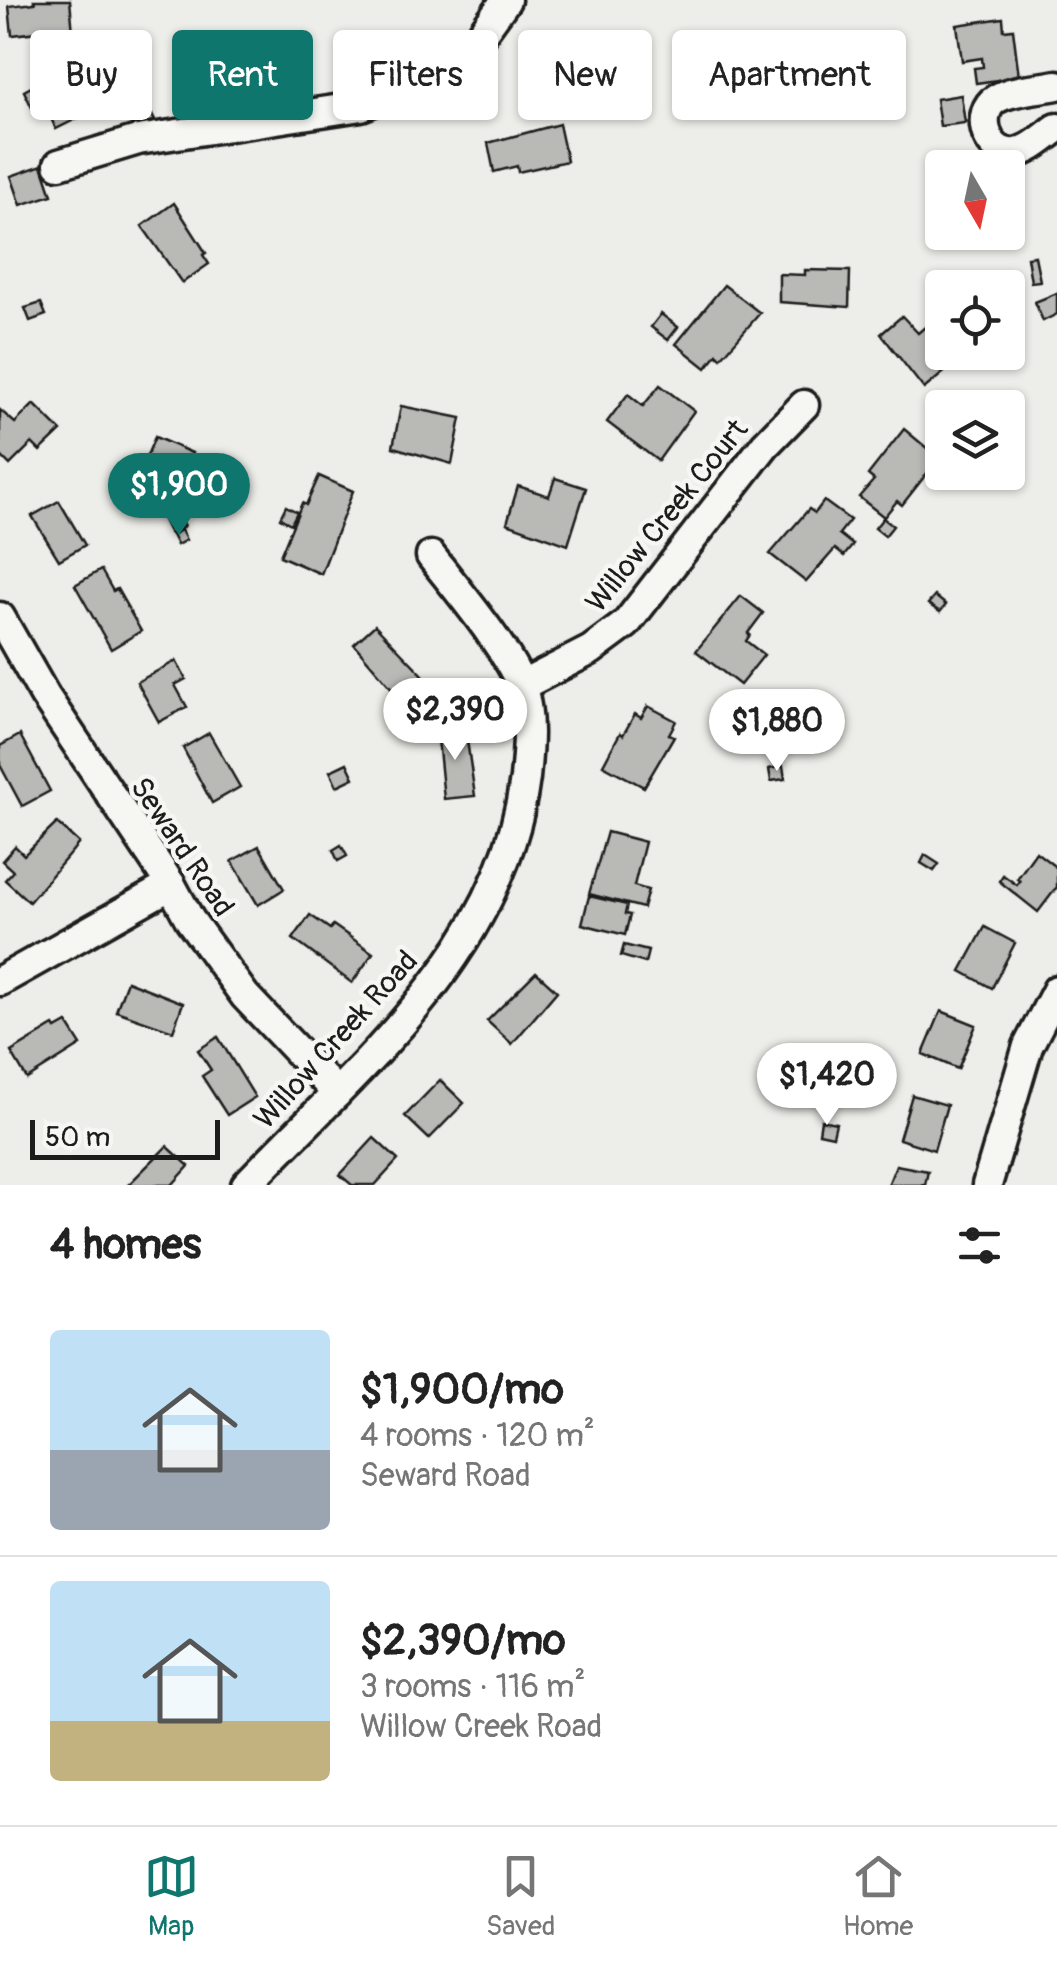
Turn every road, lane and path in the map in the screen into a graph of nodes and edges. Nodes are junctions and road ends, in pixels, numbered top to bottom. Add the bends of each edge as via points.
1 (506, 0) edge
2 (1057, 86) edge
3 (1057, 128) edge
4 (58, 164) dead end
5 (804, 406) dead end
6 (432, 556) dead end
7 (0, 617) edge
8 (521, 686) junction
9 (171, 885) junction
10 (0, 982) edge
11 (1057, 990) edge
12 (337, 1093) junction
13 (246, 1185) edge
14 (988, 1185) edge

1 - 4 street via 457,68 361,106 138,140
2 - 3 street via 1002,96 984,116 986,132 1008,153
5 - 8 street, Willow Creek Court via 764,445 626,624 592,650
6 - 8 street, Willow Creek Road
7 - 9 street, Seward Road via 95,776
8 - 12 street, Willow Creek Road via 529,729 522,802 505,864 450,962
9 - 10 street
9 - 12 street, Seward Road via 244,996
11 - 14 street via 1028,1046
12 - 13 street, Willow Creek Road

